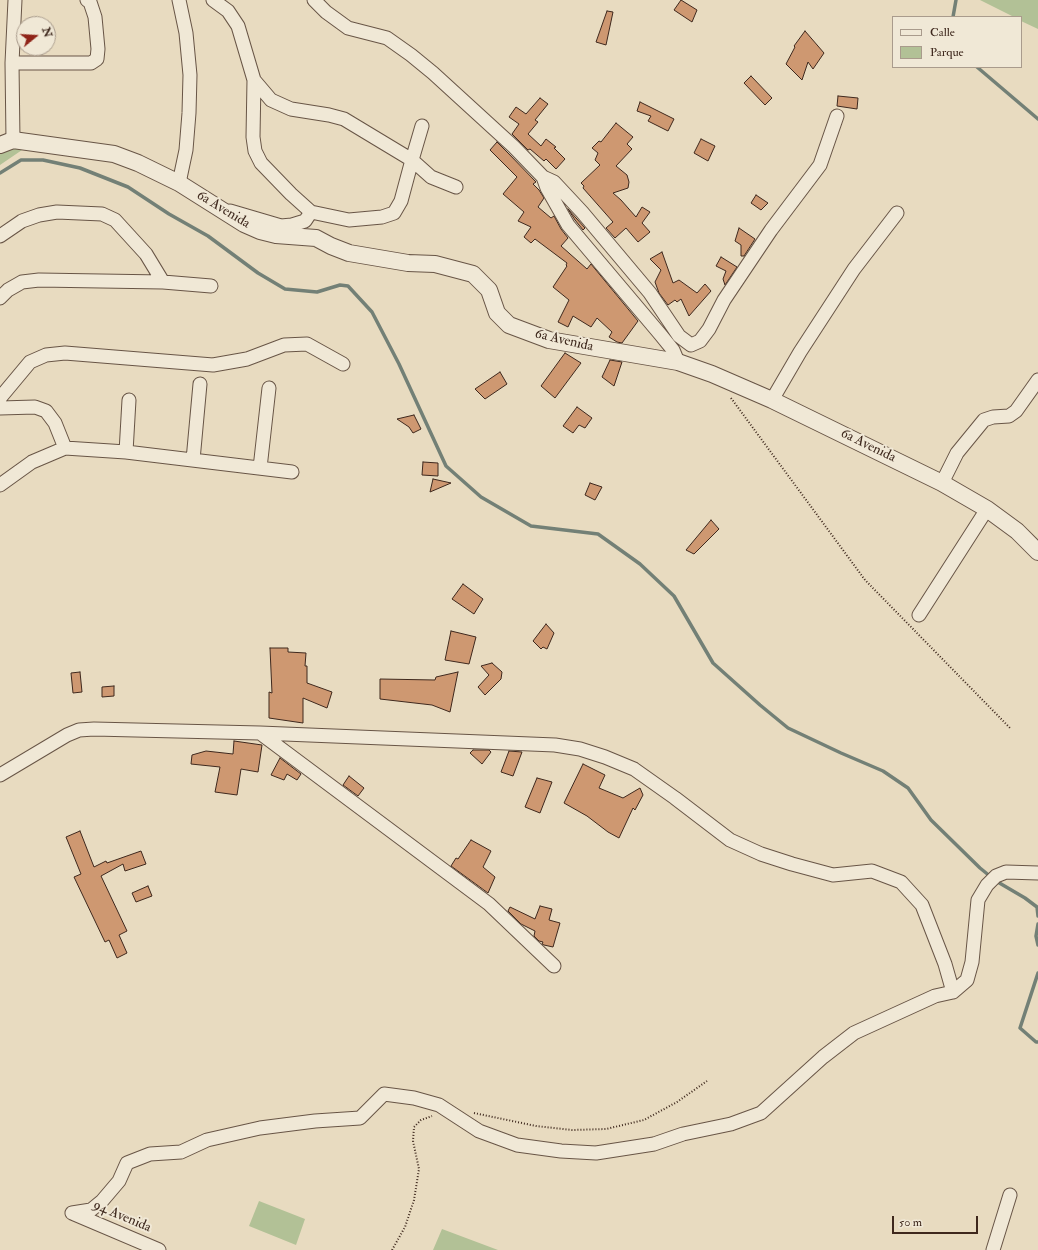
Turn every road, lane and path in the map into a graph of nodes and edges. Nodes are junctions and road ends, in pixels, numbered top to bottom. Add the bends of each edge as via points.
1 (15, 0) edge
2 (87, 0) edge
3 (179, 0) edge
4 (213, 0) edge
5 (314, 0) edge
6 (12, 63) junction
7 (254, 80) junction
8 (837, 116) dead end
9 (422, 126) dead end
10 (6, 142) edge
11 (412, 160) junction
12 (543, 177) junction
13 (179, 183) junction
14 (456, 187) dead end
15 (220, 209) junction
16 (311, 212) junction
17 (897, 213) dead end
18 (0, 236) edge
19 (163, 282) junction
20 (211, 286) dead end
21 (0, 298) edge
22 (679, 336) junction
23 (676, 356) junction
24 (343, 364) dead end
25 (1038, 380) edge
26 (200, 384) dead end
27 (269, 388) dead end
28 (729, 395) dead end
29 (0, 398) edge
30 (130, 400) dead end
31 (772, 400) junction
32 (0, 408) edge
33 (64, 448) junction
34 (126, 452) junction
35 (193, 460) junction
36 (260, 468) junction
37 (292, 472) dead end
38 (942, 483) junction
39 (0, 485) edge
40 (987, 509) junction
41 (1038, 552) edge
42 (919, 615) dead end
43 (1012, 730) dead end
44 (260, 732) junction
45 (0, 774) edge
46 (1038, 873) edge
47 (554, 966) dead end
48 (953, 992) junction
49 (1010, 1195) dead end
50 (159, 1250) edge
51 (992, 1250) edge

1 - 6 street
2 - 6 street via 95,17 97,59 91,63
3 - 13 street via 186,33 190,75 186,150
4 - 7 street via 228,10 238,26
5 - 12 street via 348,28 387,38 411,55 514,147
6 - 10 street
7 - 11 street via 271,100 292,109 344,119
7 - 16 street via 254,151 261,163
8 - 22 street via 820,165 771,230 700,341 692,345
9 - 11 street
10 - 13 street, 6a Avenida via 114,154
11 - 14 street via 431,177
11 - 16 street via 401,201 394,213 382,217 349,220
12 - 22 street via 554,182 582,212 650,293
12 - 23 street via 568,225 633,300
13 - 15 street, 6a Avenida
15 - 16 street via 281,226 305,221
15 - 23 street, 6a Avenida via 244,224 276,235 316,238 349,253 408,263 435,264 473,274 489,290 497,313 509,325 549,340
17 - 31 street via 854,269
18 - 19 street via 22,221 39,215 57,212 102,214 115,220 146,254
19 - 20 street
19 - 21 street via 39,280 22,282
22 - 23 street
23 - 31 street, 6a Avenida
24 - 29 street via 306,344 284,345 248,359 213,365 65,353 30,362
25 - 38 street via 1016,411 1009,416 984,420 957,453
26 - 35 street
27 - 36 street
28 - 43 path via 865,580
30 - 34 street
31 - 38 street, 6a Avenida
32 - 33 street via 35,407 46,411 55,423
33 - 34 street
33 - 39 street via 32,462
34 - 35 street
35 - 36 street
36 - 37 street
38 - 40 street, 6a Avenida
40 - 41 street, 6a Avenida via 1017,531
40 - 42 street
44 - 45 street via 79,730
44 - 47 street via 489,904
44 - 48 street via 554,745 605,757 634,769 730,840 761,854 833,875 872,871 900,882 922,905
46 - 48 street via 1006,872 996,876 987,885 978,900 972,962 967,980
48 - 50 street, 94 Avenida via 935,996 854,1033 823,1057 761,1113 731,1124 683,1134 654,1144 596,1153 517,1145 479,1131 439,1105 384,1094 360,1118 260,1128 207,1140 181,1152 150,1154 127,1163 119,1181 91,1210 72,1213
49 - 51 street

